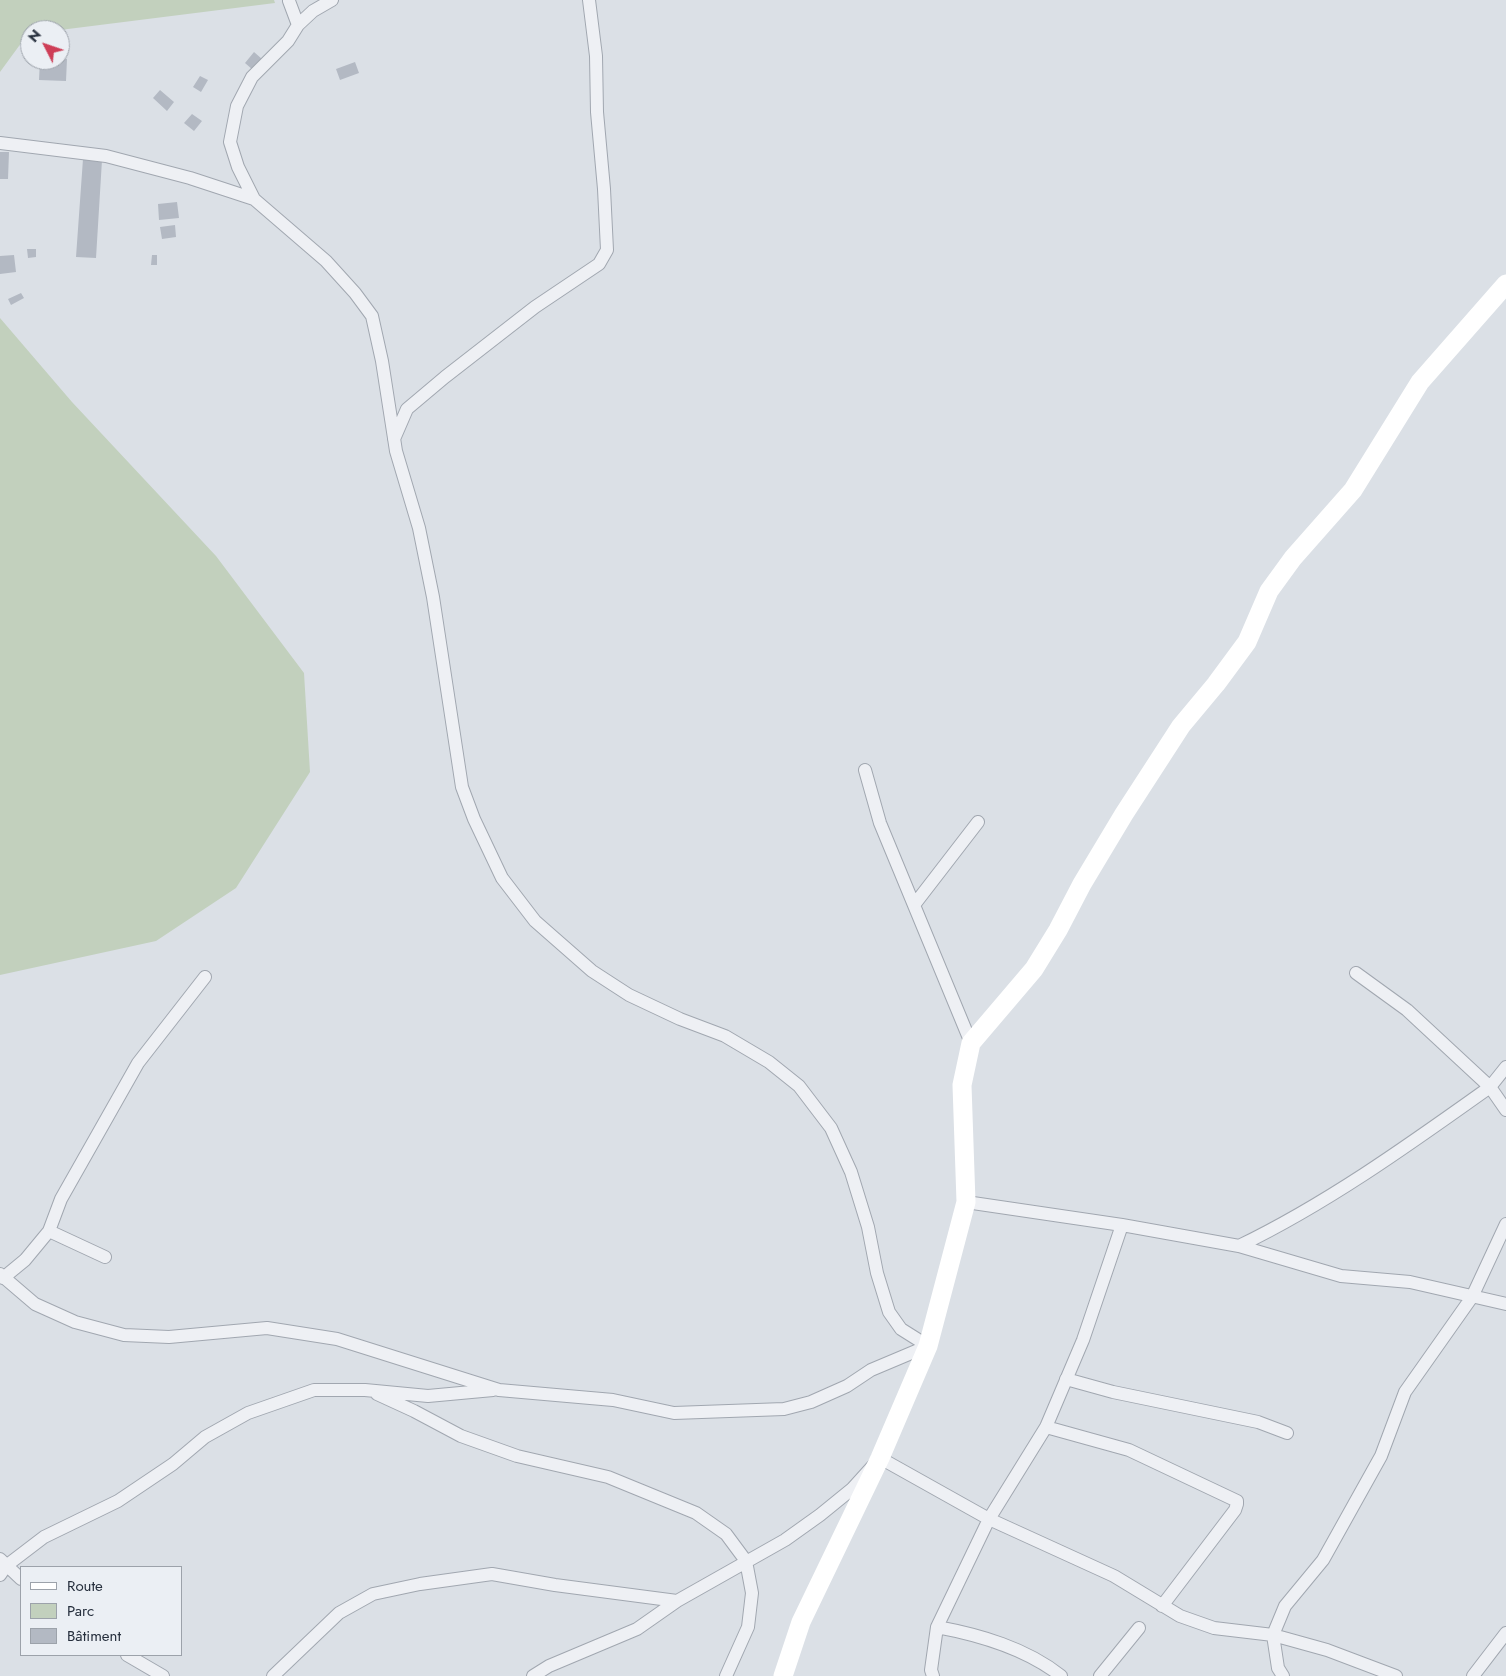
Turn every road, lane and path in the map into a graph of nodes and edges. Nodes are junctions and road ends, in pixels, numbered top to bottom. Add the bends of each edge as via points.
1 (332, 0) edge
2 (589, 0) edge
3 (289, 1) edge
4 (298, 24) junction
5 (0, 143) edge
6 (254, 199) junction
7 (1506, 284) edge
8 (394, 439) junction
9 (865, 770) dead end
10 (978, 822) dead end
11 (914, 905) junction
12 (1356, 973) dead end
13 (205, 977) dead end
14 (971, 1043) junction
15 (1506, 1067) edge
16 (1490, 1087) junction
17 (1506, 1110) edge
18 (966, 1202) junction
19 (1506, 1224) edge
20 (1122, 1225) junction
21 (49, 1231) junction
22 (1238, 1246) junction
23 (106, 1257) dead end
24 (2, 1276) edge
25 (1472, 1297) junction
26 (1506, 1304) edge
27 (928, 1346) junction
28 (1066, 1379) junction
29 (366, 1390) junction
30 (499, 1390) junction
31 (1046, 1427) junction
32 (1287, 1433) dead end
33 (880, 1458) junction
34 (989, 1519) junction
35 (746, 1561) junction
36 (2, 1567) edge
37 (20, 1578) edge
38 (677, 1601) junction
39 (1162, 1606) junction
40 (937, 1626) junction
41 (1139, 1628) dead end
42 (1506, 1633) edge
43 (1273, 1635) junction
44 (129, 1656) edge
45 (163, 1676) edge
46 (273, 1676) edge
47 (533, 1676) edge
48 (726, 1676) edge
49 (784, 1676) edge
50 (933, 1676) edge
51 (1061, 1676) edge
52 (1100, 1676) edge
53 (1283, 1676) edge
54 (1396, 1676) edge
55 (1473, 1676) edge

1 - 4 street
2 - 8 street via 596,56 607,250 599,264 535,307 407,409
3 - 4 street
4 - 6 street via 288,41 252,77 238,106 230,142
5 - 6 street via 106,156
6 - 8 street via 326,262 372,316
7 - 14 street via 1420,382 1353,490 1293,558 1269,591 1246,642 1180,726 1124,814 1034,969
8 - 27 street via 419,528 433,597 462,787 502,878 536,920 592,971 638,999 725,1036 769,1062 799,1086 831,1128 851,1172 889,1312 901,1329
9 - 11 street via 880,822
10 - 11 street
11 - 14 street
12 - 16 street via 1407,1010
13 - 21 street via 138,1063 61,1199
14 - 18 street via 962,1085
15 - 16 street
16 - 17 street
16 - 22 street via 1348,1184 1282,1225
18 - 20 street
18 - 27 street
19 - 25 street
20 - 22 street
20 - 28 street via 1083,1340
21 - 23 street
21 - 24 street via 26,1260
22 - 25 street via 1341,1276 1410,1282
24 - 30 street via 35,1304 75,1322 124,1335 169,1337 267,1328 337,1338
25 - 26 street
25 - 43 street via 1405,1392 1381,1456 1323,1560 1285,1606
27 - 30 street via 871,1370 847,1386 811,1402 784,1409 674,1413 613,1400
27 - 33 street
28 - 31 street
28 - 32 street via 1258,1422
29 - 30 street via 428,1396
29 - 35 street via 461,1436 518,1456 608,1477 696,1513 726,1534
29 - 36 street via 314,1390 248,1413 206,1437 118,1502 44,1537
31 - 34 street
31 - 39 street via 1129,1450 1236,1501 1235,1510
33 - 34 street
33 - 35 street via 852,1489 820,1516
33 - 49 street via 801,1622
34 - 39 street via 1114,1576
34 - 40 street
35 - 38 street
35 - 48 street via 752,1593 748,1627
36 - 37 street
38 - 46 street via 492,1574 420,1584 373,1594 339,1613
38 - 47 street via 638,1630 549,1666
39 - 43 street via 1214,1628
40 - 50 street
40 - 51 street via 977,1634 1017,1650
41 - 52 street
42 - 55 street
43 - 53 street via 1278,1668
43 - 54 street via 1327,1650
44 - 45 street

